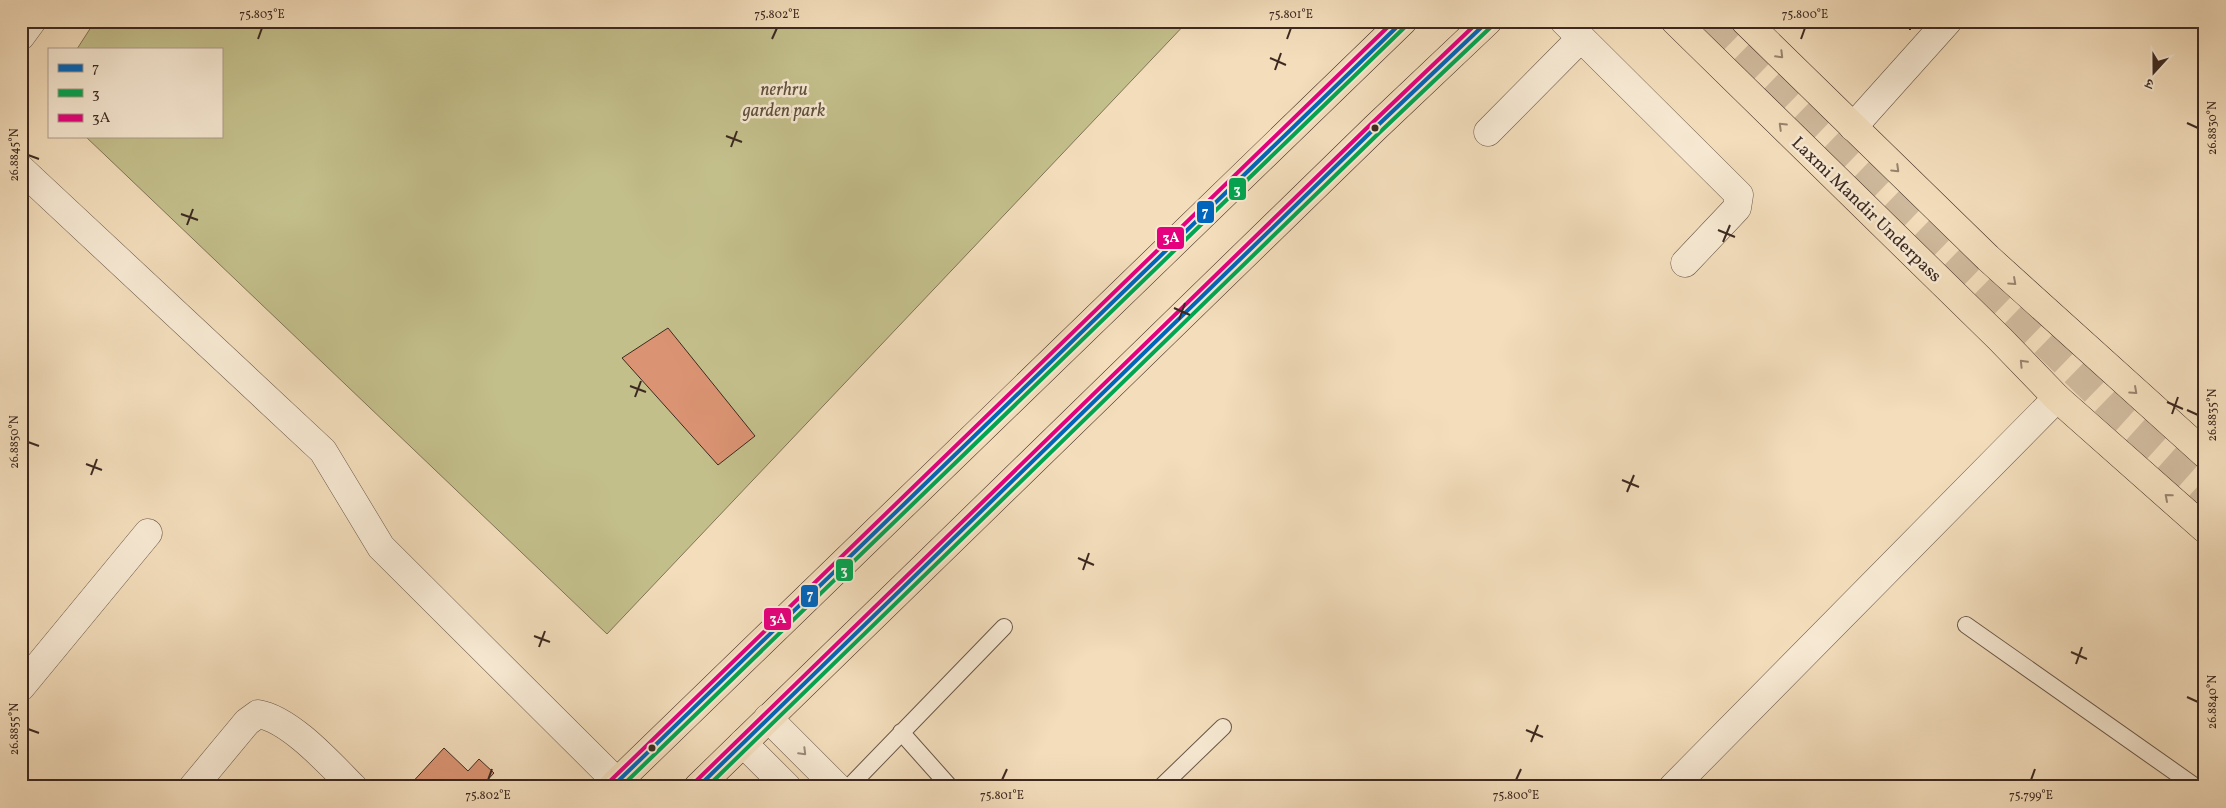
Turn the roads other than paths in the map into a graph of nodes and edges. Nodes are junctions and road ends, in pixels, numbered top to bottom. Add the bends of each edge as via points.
1 (32, 21) edge
2 (1403, 21) edge
3 (1488, 21) edge
4 (1675, 21) edge
5 (1745, 21) edge
6 (1948, 21) edge
7 (1573, 30) edge
8 (21, 36) edge
9 (1853, 127) junction
10 (1488, 132) dead end
11 (21, 169) edge
12 (1685, 263) dead end
13 (2057, 398) junction
14 (2205, 454) edge
15 (2205, 529) edge
16 (148, 533) dead end
17 (1966, 625) dead end
18 (1004, 627) dead end
19 (21, 688) edge
20 (768, 718) junction
21 (1223, 727) dead end
22 (900, 732) junction
23 (743, 744) junction
24 (614, 784) edge
25 (193, 787) edge
26 (353, 787) edge
27 (698, 787) edge
28 (787, 787) edge
29 (837, 787) edge
30 (849, 787) edge
31 (950, 787) edge
32 (1161, 787) edge
33 (1672, 787) edge
34 (2196, 787) edge

1 - 8 street
2 - 24 main road
3 - 20 main road
13 -> 4 main road, Laxmi Mandir Underpass
5 -> 9 main road
6 - 9 street
7 - 10 street
7 - 12 street via 1738,195 1737,208
9 -> 14 main road via 1988,258
11 - 24 street via 323,451 381,547
15 -> 13 main road, Laxmi Mandir Underpass
13 - 33 street
16 - 19 street
17 - 34 lane
18 - 22 lane
20 - 23 main road
20 -> 29 street
21 - 32 lane
22 - 30 lane
22 - 31 lane
23 - 27 main road
23 - 28 street
25 - 26 street via 258,714 271,716 316,750

